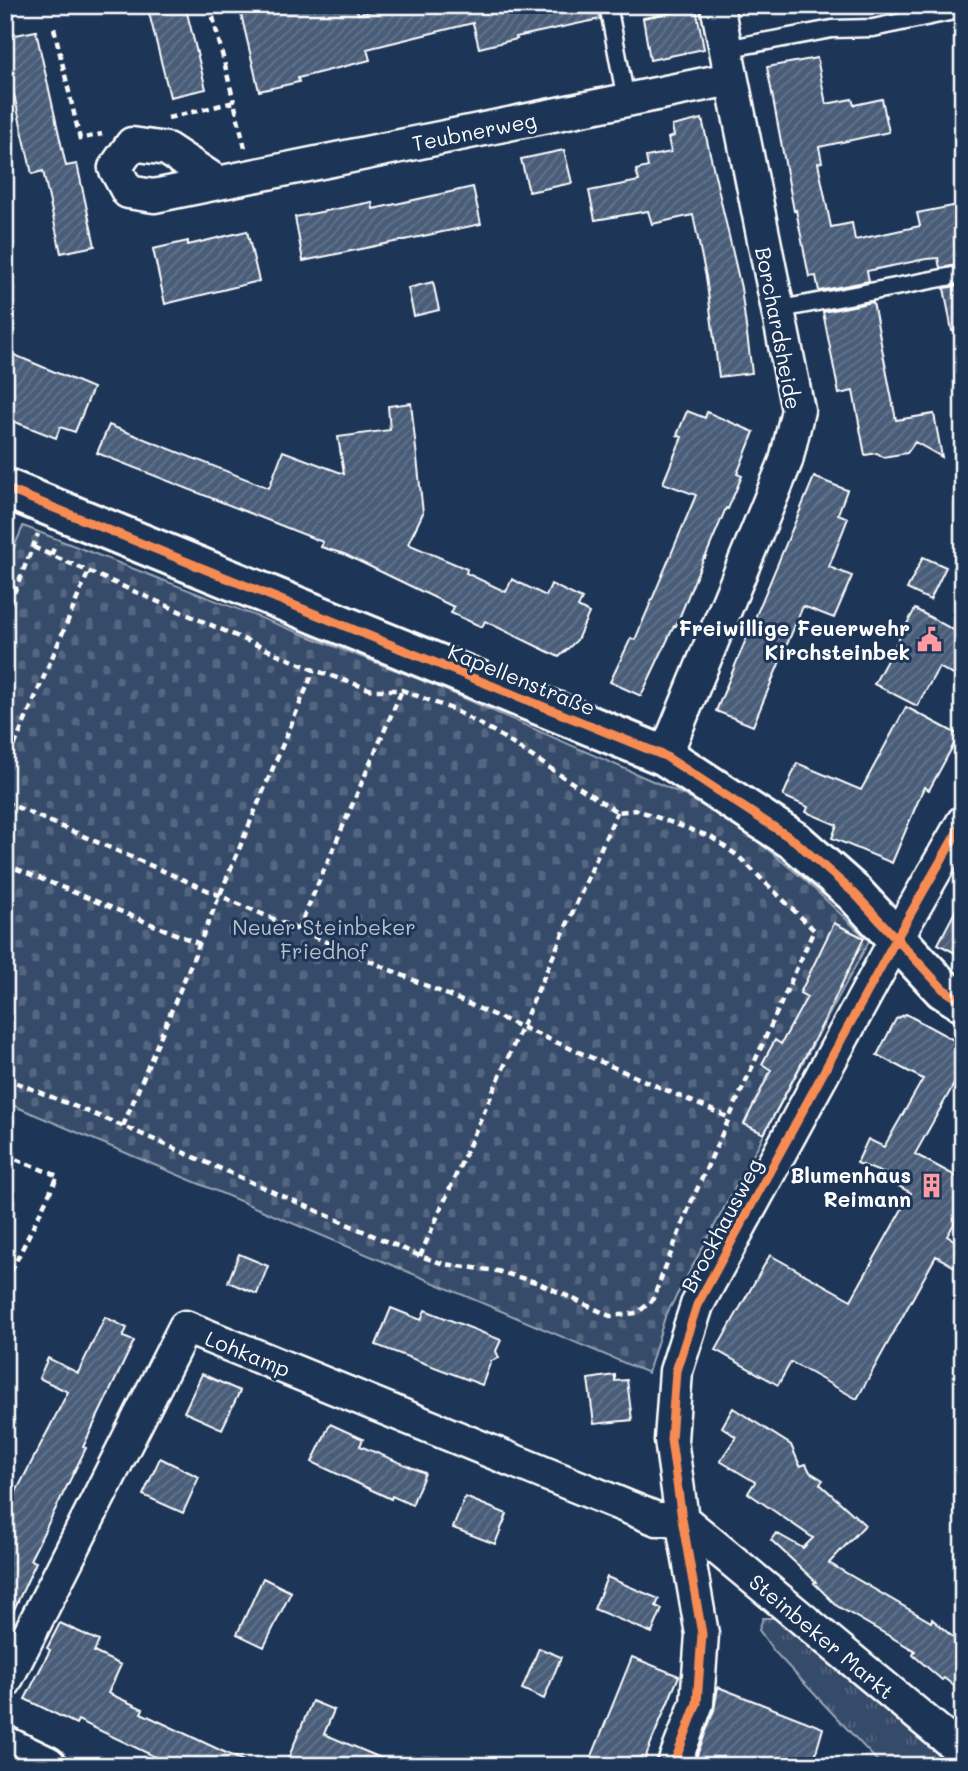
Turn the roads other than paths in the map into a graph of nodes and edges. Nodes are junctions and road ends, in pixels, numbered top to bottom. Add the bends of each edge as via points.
1 (608, 5) edge
2 (717, 5) edge
3 (953, 5) edge
4 (728, 64) junction
5 (626, 100) junction
6 (217, 182) dead end
7 (963, 274) edge
8 (776, 310) junction
9 (5, 488) edge
10 (665, 756) junction
11 (963, 822) edge
12 (895, 939) junction
13 (963, 1002) edge
14 (682, 1520) junction
15 (5, 1682) edge
16 (5, 1745) edge
17 (963, 1752) edge
18 (47, 1766) edge
19 (673, 1766) edge

1 - 5 lane
2 - 4 street, Borchardsheide
3 - 4 lane via 954,11 873,28 832,29
4 - 5 street, Teubnerweg
4 - 8 street, Borchardsheide
5 - 6 street, Teubnerweg
7 - 8 lane
8 - 10 street, Borchardsheide via 798,410 786,461
9 - 10 street, Kapellenstraße
10 - 12 street, Kapellenstraße via 794,841 855,894
11 - 12 street, Brockhausweg
12 - 13 street, Kapellenstraße via 943,989
12 - 14 street, Brockhausweg via 697,1305 676,1371 671,1440
14 - 15 street, Lohkamp via 657,1520 185,1327
14 - 17 street, Steinbeker Markt
14 - 19 street, Brockhausweg via 702,1634 698,1703
16 - 18 street

